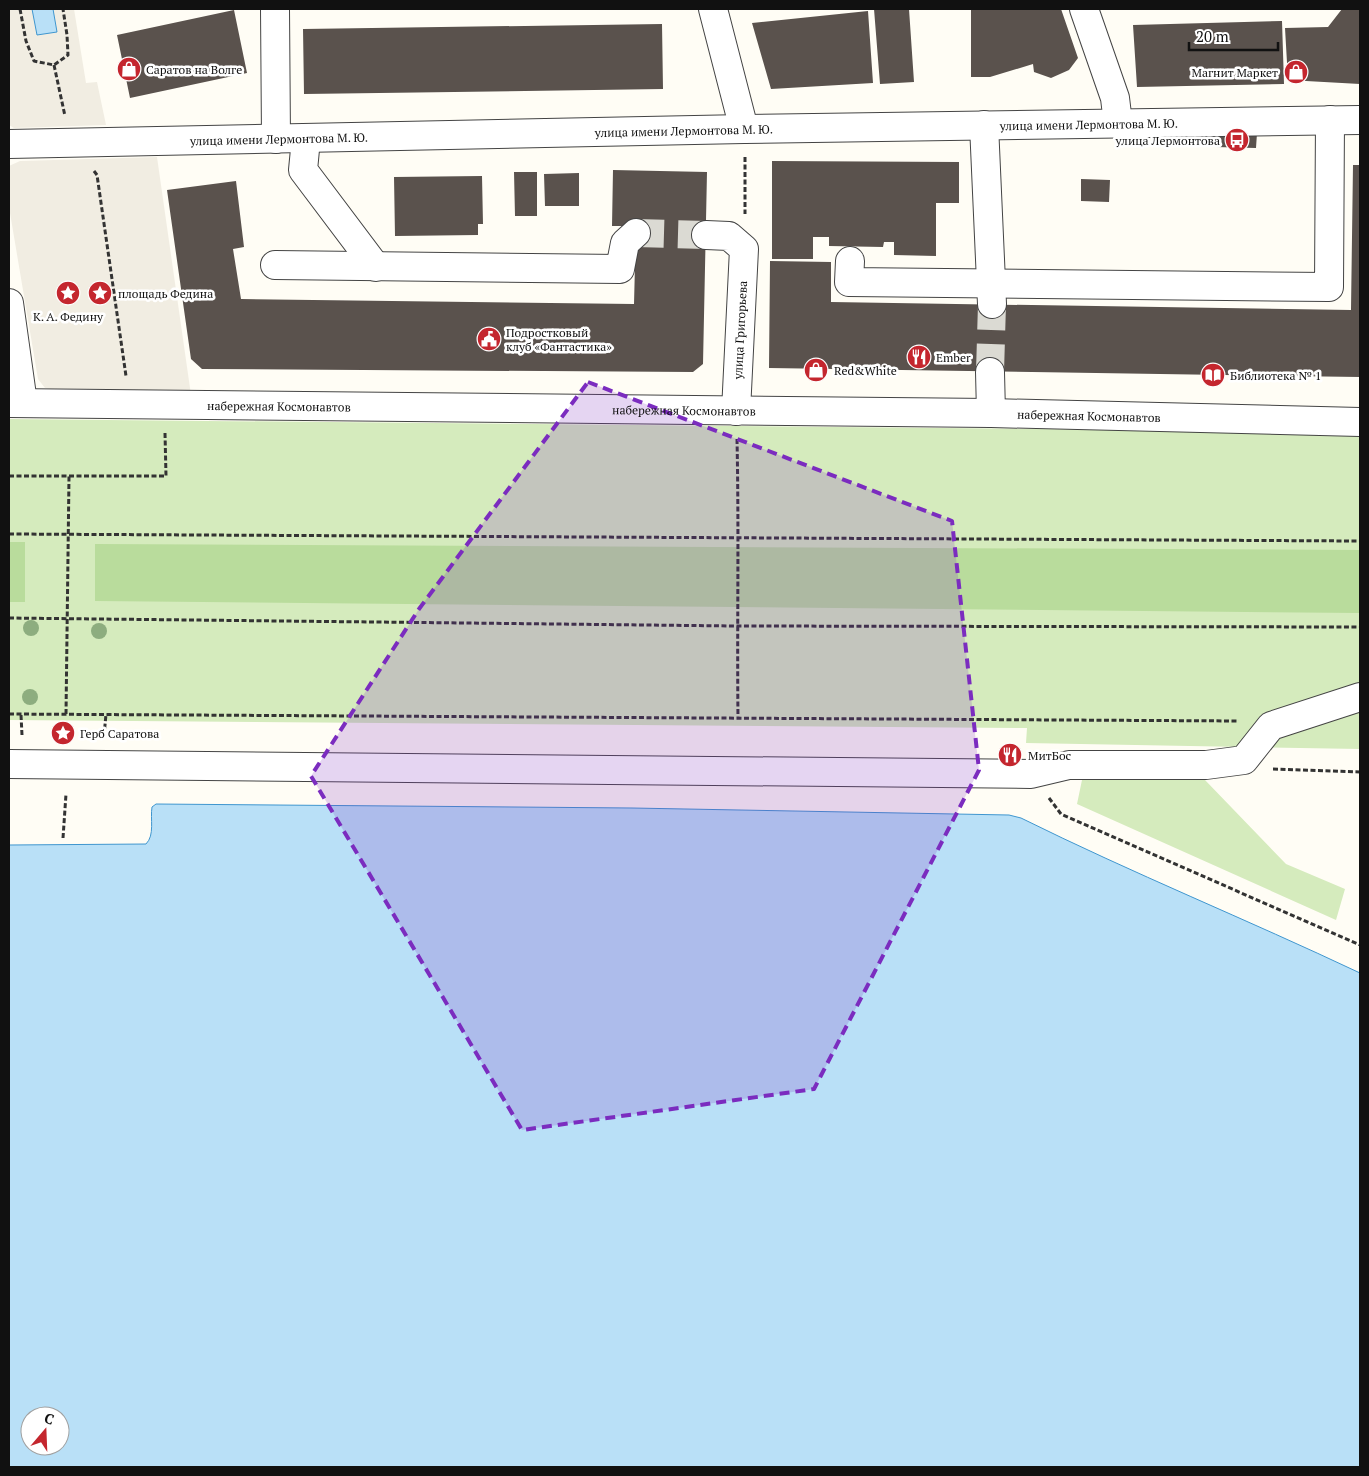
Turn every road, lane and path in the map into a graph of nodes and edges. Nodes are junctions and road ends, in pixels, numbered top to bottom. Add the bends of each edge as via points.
1 (20, 9) edge
2 (63, 9) edge
3 (275, 9) edge
4 (713, 9) edge
5 (1084, 9) edge
6 (54, 65) junction
7 (1330, 120) junction
8 (1360, 120) edge
9 (1118, 123) junction
10 (984, 125) junction
11 (744, 129) junction
12 (276, 139) junction
13 (306, 139) junction
14 (9, 144) edge
15 (72, 145) junction
16 (746, 170) dead end
17 (746, 222) dead end
18 (636, 233) dead end
19 (706, 235) tunnel mouth
20 (850, 261) dead end
21 (275, 265) dead end
22 (376, 267) junction
23 (992, 294) junction
24 (9, 303) edge
25 (990, 372) tunnel mouth
26 (16, 403) edge
27 (130, 405) junction
28 (164, 405) junction
29 (736, 411) junction
30 (991, 413) junction
31 (1360, 422) edge
32 (9, 476) edge
33 (69, 476) junction
34 (9, 534) edge
35 (67, 535) junction
36 (739, 538) junction
37 (1360, 541) edge
38 (9, 618) edge
39 (66, 619) junction
40 (737, 626) junction
41 (1360, 627) edge
42 (1360, 697) edge
43 (9, 714) edge
44 (21, 714) junction
45 (66, 714) junction
46 (106, 714) junction
47 (738, 719) junction
48 (1271, 726) junction
49 (104, 744) dead end
50 (15, 754) edge
51 (1244, 760) junction
52 (68, 765) junction
53 (1360, 772) edge
54 (1031, 774) junction
55 (63, 838) dead end
56 (1360, 945) edge

1 - 6 path via 26,41 34,61
2 - 6 path via 68,55
3 - 12 street
4 - 11 street
5 - 9 street via 1116,98
6 - 15 path
7 - 8 street, улица имени Лермонтова М. Ю.
7 - 9 street, улица имени Лермонтова М. Ю.
7 - 23 street via 1329,287
9 - 10 street, улица имени Лермонтова М. Ю.
10 - 11 street, улица имени Лермонтова М. Ю.
10 - 23 street
11 - 13 street, улица имени Лермонтова М. Ю.
12 - 13 street, улица имени Лермонтова М. Ю.
12 - 15 street, улица имени Лермонтова М. Ю.
13 - 22 street via 304,170
14 - 15 street, улица имени Лермонтова М. Ю.
15 - 27 path via 97,175
16 - 17 path
18 - 22 street via 625,243 620,269
19 - 29 street, улица Григорьева via 729,236 744,249
20 - 23 street via 850,282
21 - 22 street
24 - 26 street
25 - 30 street
26 - 27 street, набережная Космонавтов
27 - 28 street, набережная Космонавтов
28 - 29 street, набережная Космонавтов
28 - 33 path via 166,476
29 - 30 street, набережная Космонавтов
29 - 36 path
30 - 31 street, набережная Космонавтов
32 - 33 path
33 - 35 path
34 - 35 path
35 - 36 path
35 - 39 path
36 - 37 path
36 - 40 path
38 - 39 path
39 - 40 path
39 - 45 path
40 - 41 path
40 - 47 path
42 - 48 street
43 - 44 path
44 - 45 path
44 - 50 path
45 - 46 path
46 - 47 path
46 - 49 path
47 - 48 path via 1257,721
48 - 51 street
50 - 52 street
51 - 53 path via 1276,770
51 - 54 street via 1206,765 1069,765
52 - 54 street
52 - 55 path
54 - 56 path via 1061,814

